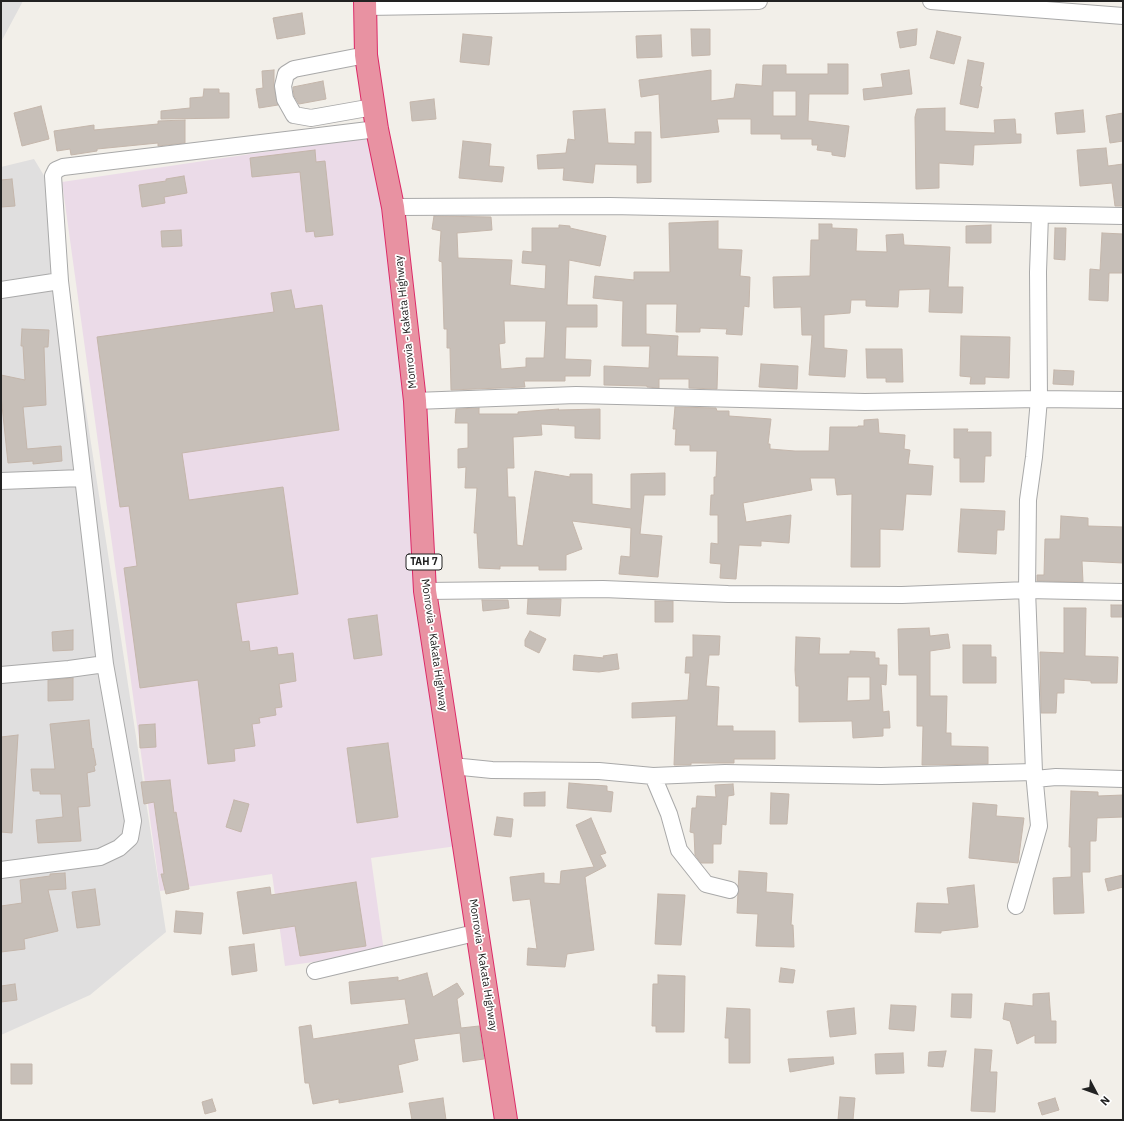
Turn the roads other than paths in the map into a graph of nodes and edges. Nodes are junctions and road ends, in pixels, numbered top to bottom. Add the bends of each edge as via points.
1 (759, 1) edge
2 (931, 1) edge
3 (365, 4) edge
4 (1100, 8) edge
5 (1123, 16) edge
6 (366, 55) junction
7 (374, 106) junction
8 (377, 129) junction
9 (393, 207) junction
10 (1040, 215) junction
11 (1123, 216) edge
12 (60, 281) junction
13 (1, 290) edge
14 (1039, 399) junction
15 (1123, 400) edge
16 (415, 402) junction
17 (83, 478) junction
18 (1, 481) edge
19 (1028, 590) junction
20 (425, 591) junction
21 (1123, 592) edge
22 (105, 664) junction
23 (1, 675) edge
24 (452, 766) junction
25 (654, 776) junction
26 (1035, 776) junction
27 (1123, 779) edge
28 (1, 870) edge
29 (730, 890) dead end
30 (1016, 906) dead end
31 (479, 932) junction
32 (315, 971) dead end
33 (506, 1120) edge

1 - 3 street
2 - 4 street
3 - 6 highway, Monrovia - Kakata Highway / TAH 7
4 - 5 street
6 - 7 highway, Monrovia - Kakata Highway / TAH 7
6 - 7 street via 294,69 286,74 283,86 285,100 294,115 311,118
7 - 8 highway, Monrovia - Kakata Highway / TAH 7
8 - 9 highway, Monrovia - Kakata Highway / TAH 7
8 - 12 street via 56,170 53,176
9 - 10 street via 610,206
9 - 16 highway, Monrovia - Kakata Highway / TAH 7
10 - 11 street
10 - 14 street
12 - 13 street
12 - 17 street
14 - 15 street
14 - 16 street via 865,402 576,395
14 - 19 street via 1028,500
16 - 20 highway, Monrovia - Kakata Highway / TAH 7
17 - 18 street
17 - 22 street
19 - 20 street via 902,596 728,594 603,589
19 - 21 street
19 - 26 street
20 - 24 highway, Monrovia - Kakata Highway / TAH 7
22 - 23 street
22 - 28 street via 133,821 130,838 119,848 100,857
24 - 25 street via 492,770 599,771
24 - 31 highway, Monrovia - Kakata Highway / TAH 7
25 - 26 street via 724,773
25 - 29 street via 669,814 679,850 706,884
26 - 27 street
26 - 30 street via 1039,826
31 - 32 street
31 - 33 highway, Monrovia - Kakata Highway / TAH 7

